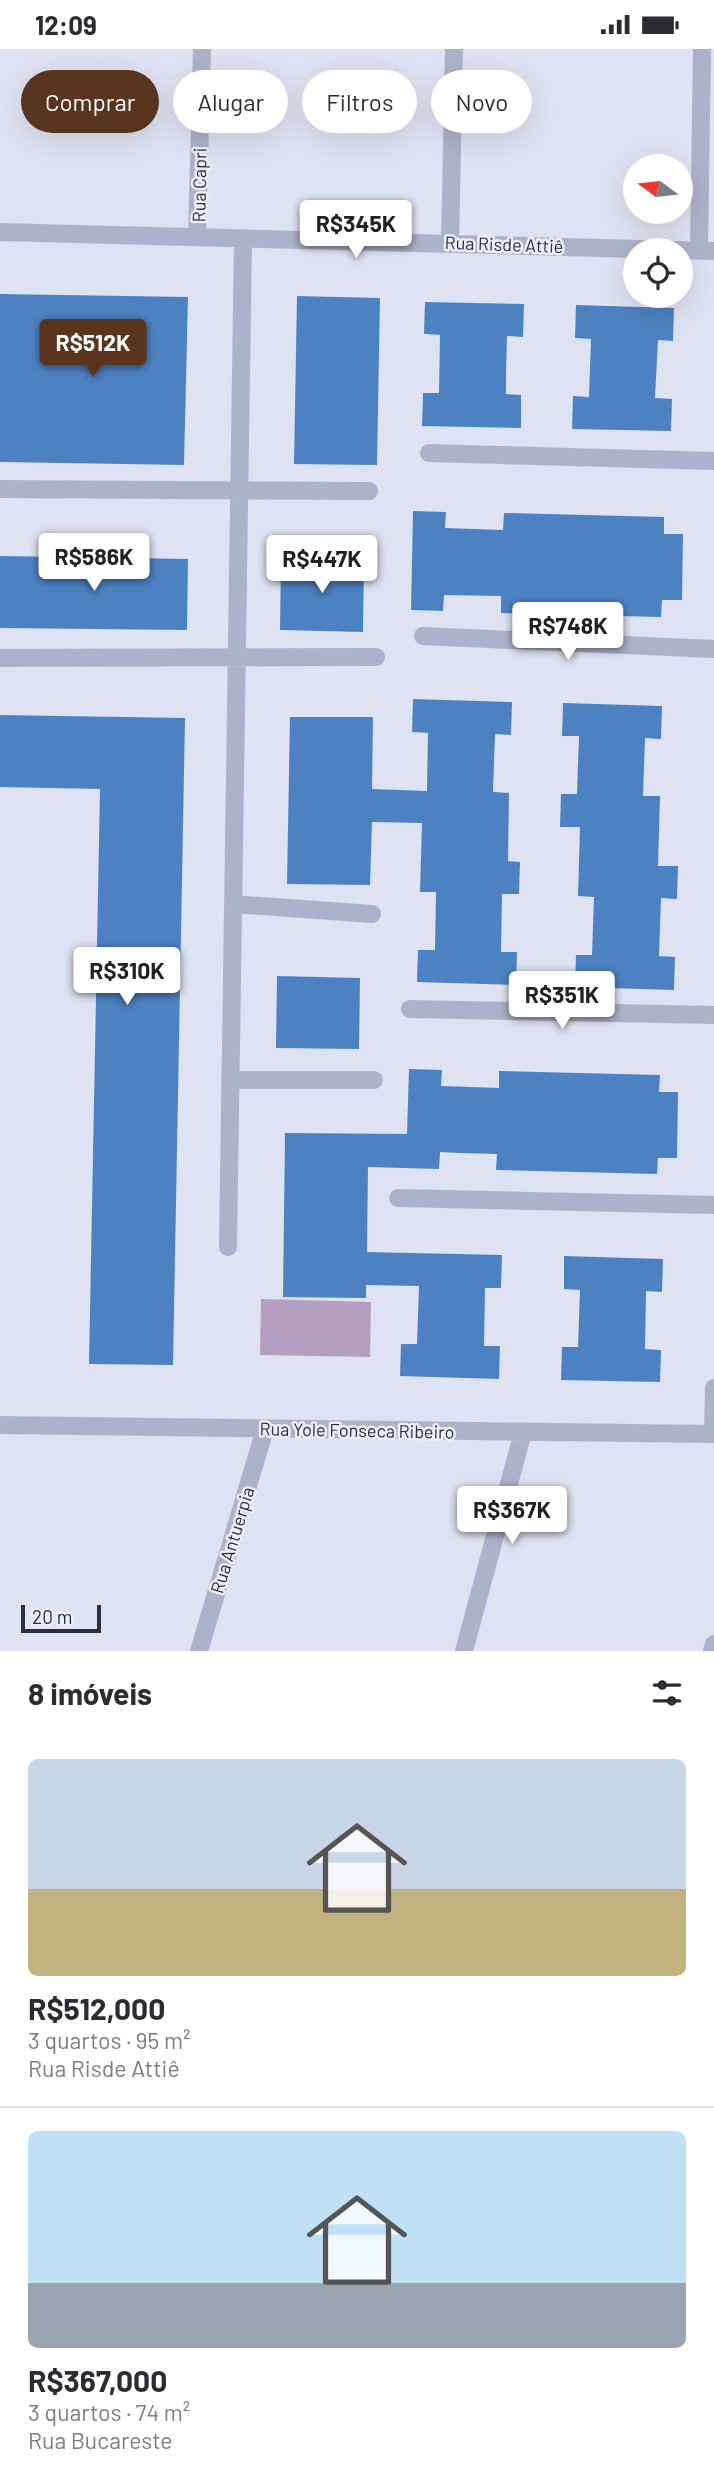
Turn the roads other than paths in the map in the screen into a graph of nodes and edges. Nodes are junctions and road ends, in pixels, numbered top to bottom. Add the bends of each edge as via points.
1 (202, 49) edge
2 (454, 49) edge
3 (702, 49) edge
4 (0, 232) edge
5 (198, 237) junction
6 (243, 239) junction
7 (450, 243) junction
8 (706, 251) edge
9 (429, 453) dead end
10 (714, 461) edge
11 (0, 489) edge
12 (369, 491) dead end
13 (240, 492) junction
14 (423, 636) dead end
15 (714, 649) edge
16 (237, 657) junction
17 (376, 657) dead end
18 (0, 658) edge
19 (233, 904) junction
20 (372, 914) dead end
21 (410, 1009) dead end
22 (714, 1016) edge
23 (230, 1080) junction
24 (374, 1080) dead end
25 (398, 1198) dead end
26 (714, 1205) edge
27 (228, 1247) dead end
28 (714, 1388) edge
29 (0, 1425) edge
30 (265, 1429) junction
31 (523, 1431) junction
32 (713, 1434) edge
33 (714, 1644) edge
34 (200, 1651) edge
35 (464, 1651) edge
36 (712, 1651) edge

1 - 5 street, Rua Capri
2 - 7 street
3 - 8 street
4 - 5 street, Rua Risde Attiê
5 - 6 street, Rua Risde Attiê
6 - 7 street, Rua Risde Attiê
6 - 13 street
7 - 8 street, Rua Risde Attiê
9 - 10 street
11 - 13 street
12 - 13 street
13 - 16 street
14 - 15 street
16 - 17 street
16 - 18 street
16 - 19 street
19 - 20 street
19 - 23 street
21 - 22 street
23 - 24 street
23 - 27 street
25 - 26 street
28 - 32 street
29 - 30 street, Rua Yole Fonseca Ribeiro
30 - 31 street, Rua Yole Fonseca Ribeiro
30 - 34 street, Rua Antuerpia
31 - 32 street, Rua Yole Fonseca Ribeiro
31 - 35 street
33 - 36 street

